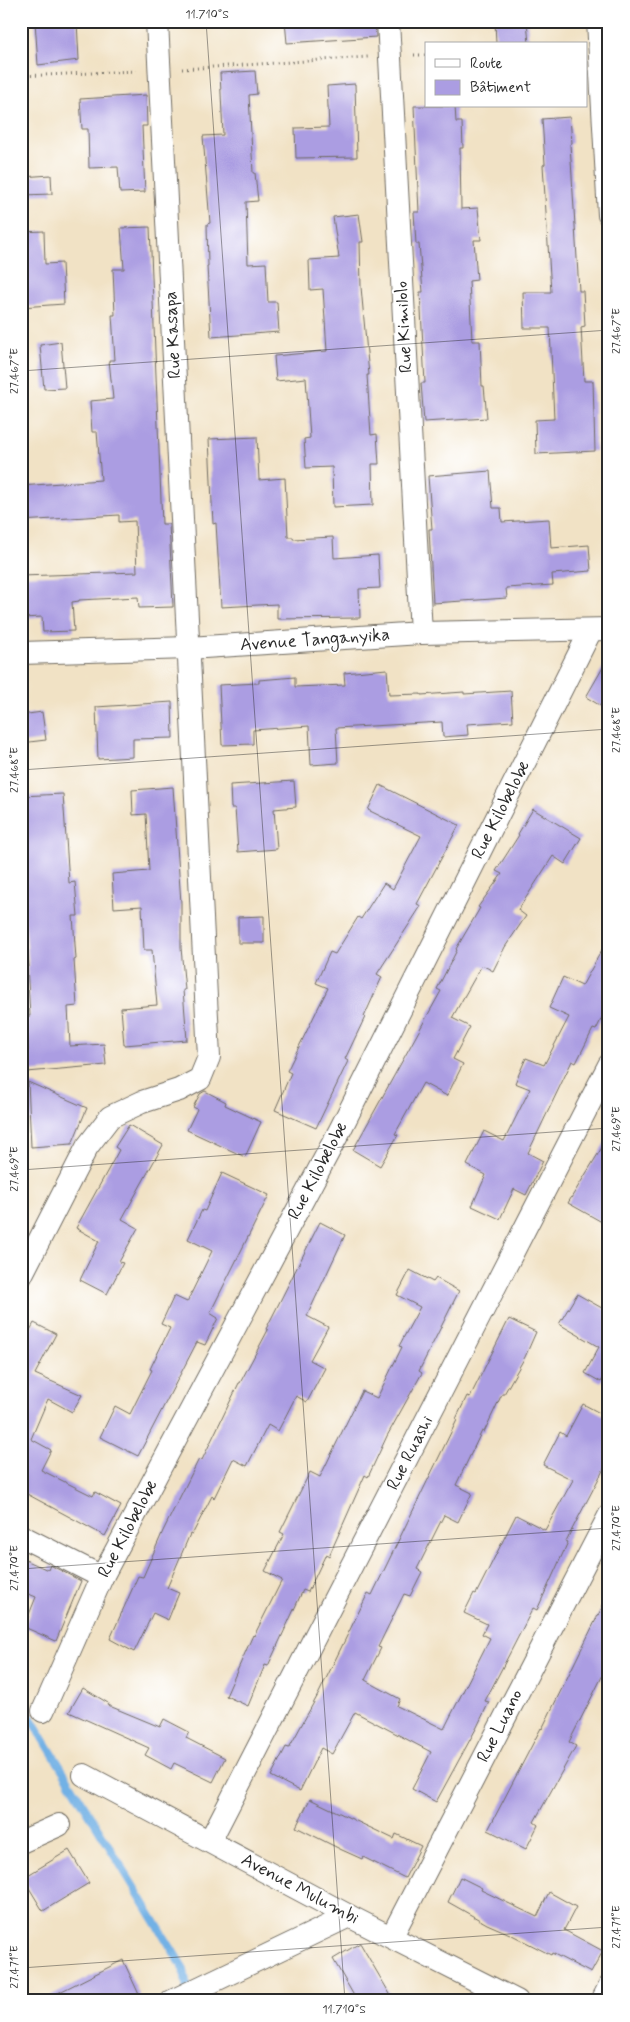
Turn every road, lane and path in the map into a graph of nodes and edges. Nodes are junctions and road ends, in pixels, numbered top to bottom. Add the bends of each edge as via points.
1 (157, 21) edge
2 (388, 21) edge
3 (598, 21) edge
4 (425, 55) edge
5 (389, 56) junction
6 (160, 70) junction
7 (21, 76) edge
8 (609, 215) edge
9 (600, 629) edge
10 (421, 633) junction
11 (189, 648) junction
12 (21, 653) edge
13 (609, 1065) edge
14 (21, 1276) edge
15 (609, 1516) edge
16 (21, 1536) edge
17 (102, 1577) junction
18 (43, 1711) dead end
19 (84, 1775) dead end
20 (59, 1825) dead end
21 (210, 1841) junction
22 (21, 1842) edge
23 (349, 1916) junction
24 (392, 1936) junction
25 (609, 1987) edge
26 (172, 2001) edge
27 (517, 2001) edge
28 (602, 2001) edge

1 - 6 street, Rue Kasapa
2 - 5 street, Rue Kimilolo
3 - 8 street
4 - 5 path
5 - 6 path
5 - 10 street, Rue Kimilolo
6 - 7 path
6 - 11 street, Rue Kasapa
9 - 10 street, Avenue Tanganyika
9 - 17 street, Rue Kilobelobe via 340,1130
10 - 11 street, Avenue Tanganyika
11 - 12 street, Avenue Tanganyika
11 - 14 street, Rue Kasapa via 210,1057 200,1079 110,1117 86,1147
13 - 21 street, Rue Ruashi
15 - 24 street, Rue Luano
16 - 17 street
17 - 18 street, Rue Kilobelobe
19 - 21 street, Avenue Mulumbi
20 - 22 street
21 - 23 street, Avenue Mulumbi
23 - 24 street, Avenue Mulumbi
23 - 26 street
24 - 27 street, Avenue Mulumbi
25 - 28 street

